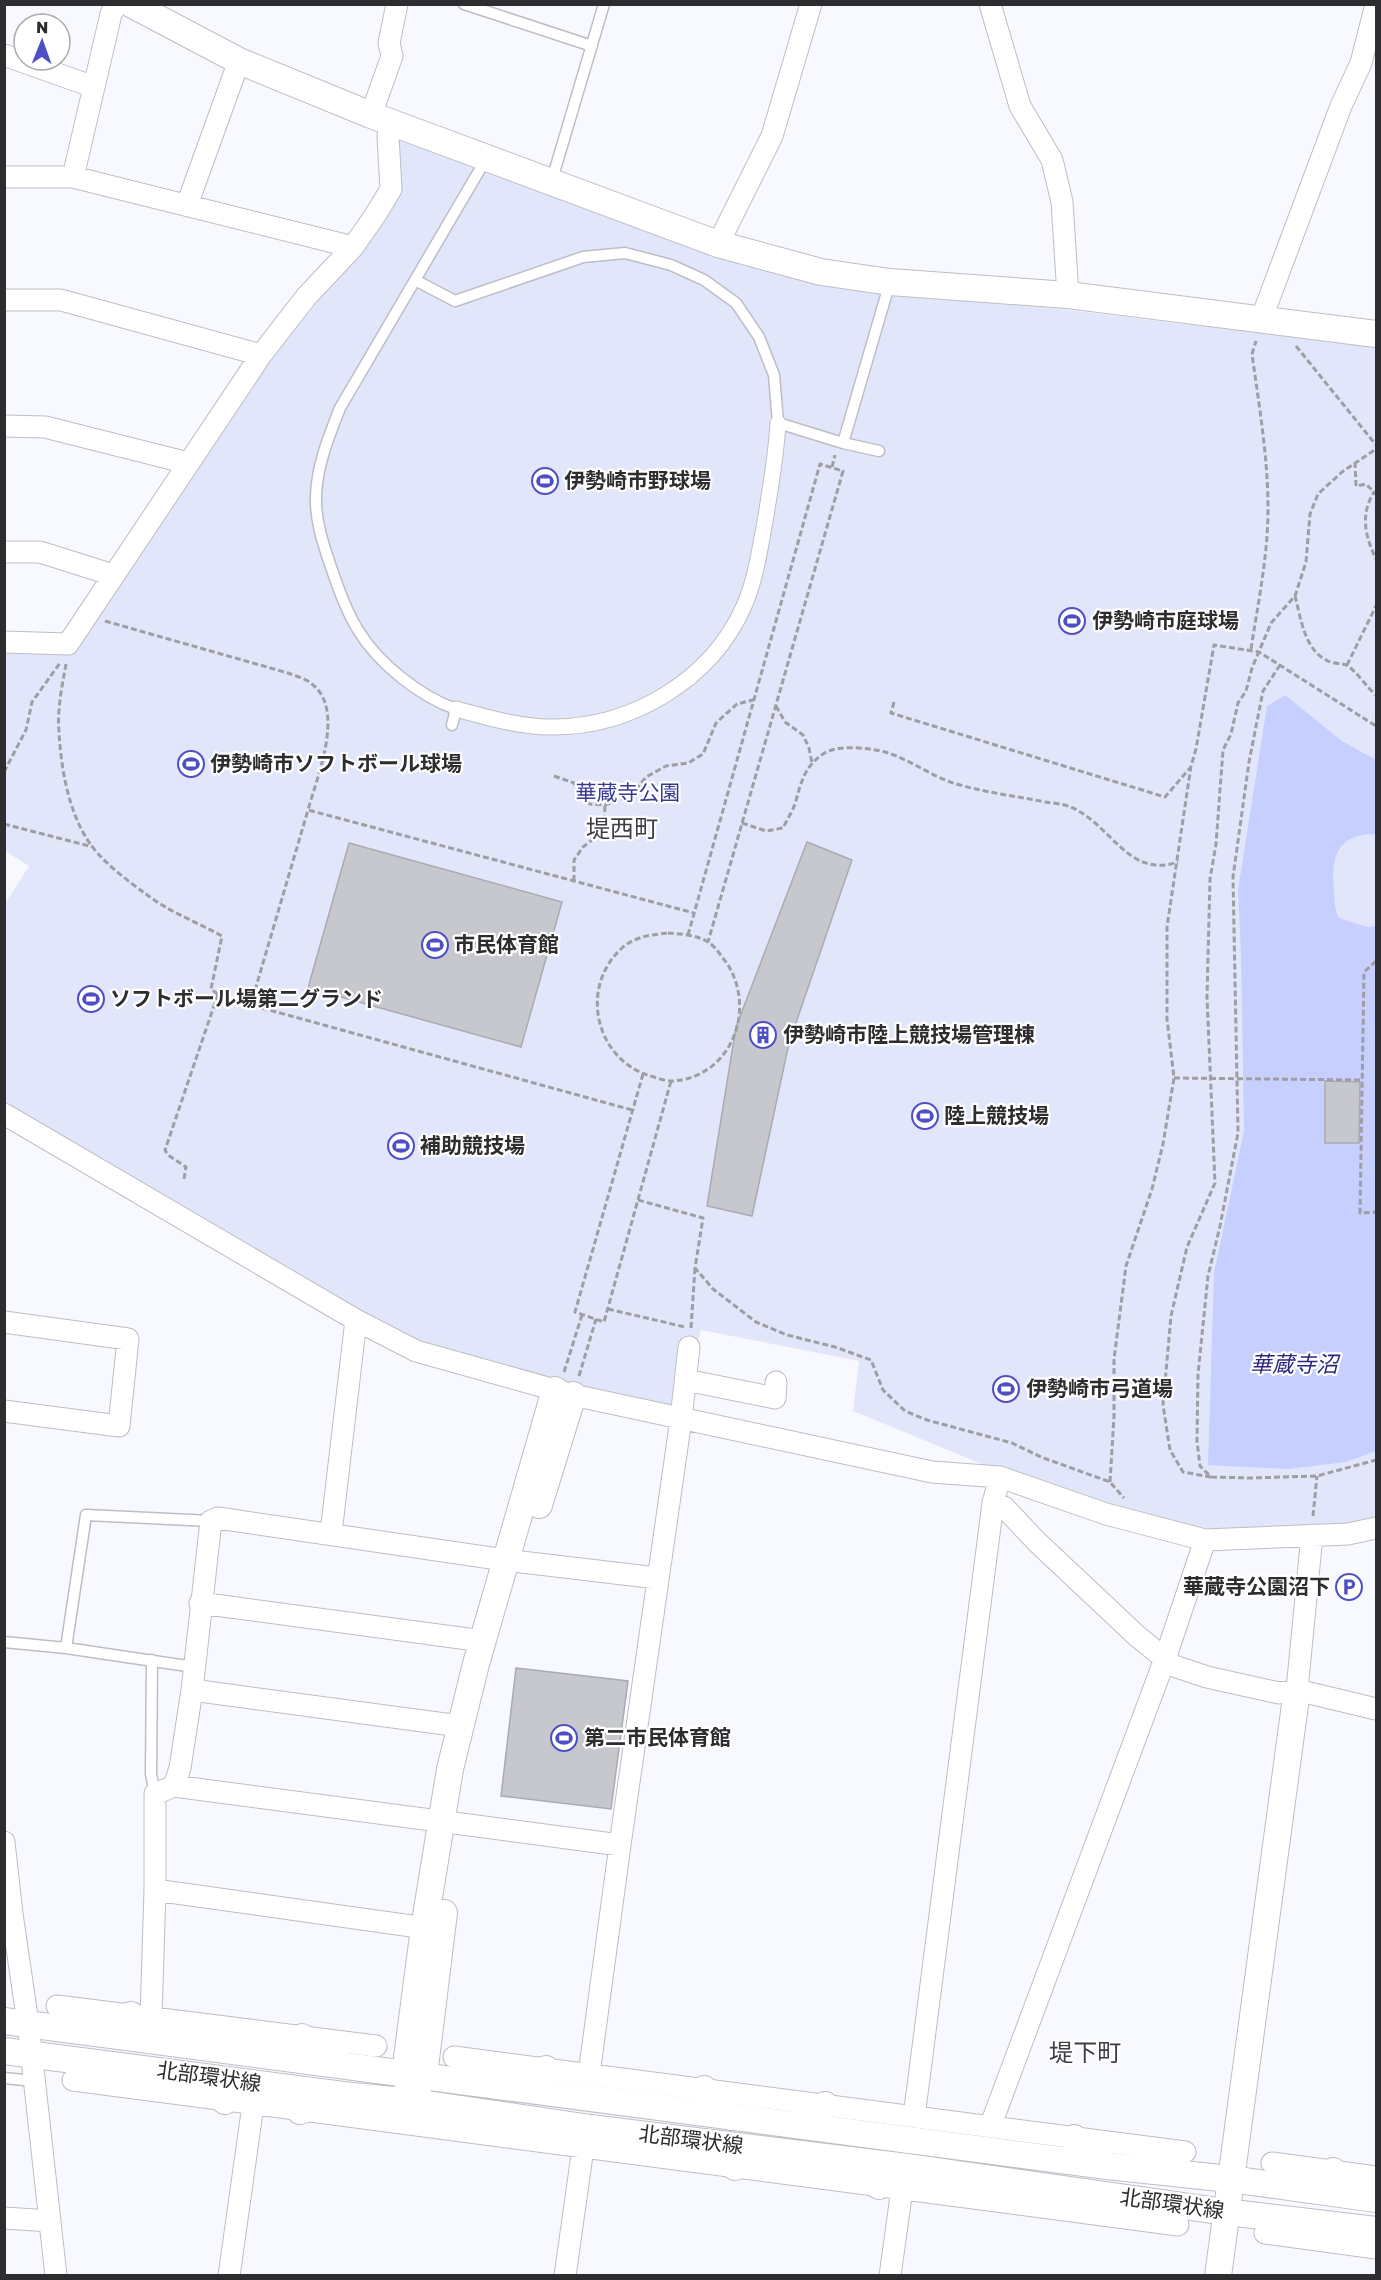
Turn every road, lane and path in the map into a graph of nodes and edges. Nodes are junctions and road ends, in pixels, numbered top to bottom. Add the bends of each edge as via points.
1 (117, 4) edge
2 (130, 4) edge
3 (397, 4) edge
4 (464, 4) edge
5 (604, 4) edge
6 (811, 4) edge
7 (990, 4) edge
8 (1376, 4) edge
9 (592, 46) junction
10 (4, 55) edge
11 (239, 61) junction
12 (94, 87) junction
13 (382, 119) junction
14 (486, 159) junction
15 (4, 177) edge
16 (73, 177) junction
17 (551, 183) junction
18 (187, 205) junction
19 (717, 244) junction
20 (353, 247) junction
21 (415, 280) junction
22 (890, 282) junction
23 (1068, 295) junction
24 (4, 300) edge
25 (1261, 320) junction
26 (1377, 334) edge
27 (1293, 341) dead end
28 (1252, 354) dead end
29 (261, 356) junction
30 (778, 423) junction
31 (4, 426) edge
32 (843, 443) junction
33 (1377, 447) edge
34 (879, 450) dead end
35 (1355, 462) junction
36 (186, 466) junction
37 (1375, 493) edge
38 (4, 552) edge
39 (1377, 559) edge
40 (113, 575) junction
41 (1295, 596) junction
42 (1377, 606) edge
43 (95, 618) dead end
44 (4, 642) edge
45 (1251, 650) junction
46 (1259, 652) junction
47 (1280, 665) junction
48 (1347, 665) junction
49 (1377, 695) edge
50 (754, 700) junction
51 (894, 702) dead end
52 (776, 705) junction
53 (456, 709) junction
54 (452, 725) dead end
55 (1377, 726) edge
56 (812, 763) junction
57 (1191, 766) junction
58 (4, 772) edge
59 (555, 776) dead end
60 (605, 805) junction
61 (308, 810) junction
62 (742, 823) junction
63 (4, 824) edge
64 (93, 848) junction
65 (1178, 862) junction
66 (574, 881) junction
67 (694, 913) junction
68 (688, 935) junction
69 (708, 942) junction
70 (1377, 961) edge
71 (218, 994) junction
72 (262, 1008) junction
73 (643, 1074) junction
74 (1173, 1078) junction
75 (1211, 1078) junction
76 (1237, 1079) junction
77 (1363, 1080) junction
78 (671, 1081) junction
79 (632, 1110) junction
80 (4, 1114) edge
81 (184, 1179) dead end
82 (638, 1200) junction
83 (1377, 1212) edge
84 (695, 1268) junction
85 (608, 1309) junction
86 (582, 1315) junction
87 (597, 1319) junction
88 (356, 1320) junction
89 (4, 1322) edge
90 (690, 1338) junction
91 (686, 1380) junction
92 (776, 1382) dead end
93 (566, 1388) junction
94 (4, 1411) edge
95 (681, 1419) junction
96 (1377, 1460) edge
97 (1317, 1476) junction
98 (1000, 1477) junction
99 (1211, 1477) junction
100 (1110, 1482) junction
101 (1125, 1500) dead end
102 (993, 1503) junction
103 (211, 1521) junction
104 (1377, 1528) edge
105 (1312, 1531) junction
106 (332, 1533) junction
107 (1205, 1540) junction
108 (513, 1561) junction
109 (657, 1578) junction
110 (200, 1603) junction
111 (483, 1641) junction
112 (4, 1642) edge
113 (66, 1648) junction
114 (1165, 1659) junction
115 (152, 1660) junction
116 (194, 1667) junction
117 (192, 1690) junction
118 (1297, 1690) junction
119 (1377, 1709) edge
120 (460, 1726) junction
121 (165, 1790) junction
122 (448, 1822) junction
123 (4, 1842) edge
124 (620, 1845) junction
125 (155, 1890) junction
126 (433, 1930) junction
127 (13, 1993) edge
128 (57, 2006) dead end
129 (141, 2016) junction
130 (16, 2022) edge
131 (82, 2031) junction
132 (302, 2037) junction
133 (376, 2046) dead end
134 (4, 2050) edge
135 (31, 2054) junction
136 (454, 2057) dead end
137 (339, 2064) junction
138 (546, 2068) junction
139 (414, 2074) junction
140 (589, 2074) junction
141 (196, 2076) junction
142 (4, 2078) edge
143 (72, 2080) dead end
144 (34, 2081) junction
145 (500, 2086) junction
146 (705, 2089) junction
147 (343, 2095) junction
148 (225, 2101) junction
149 (413, 2102) junction
150 (253, 2105) junction
151 (825, 2105) junction
152 (300, 2111) junction
153 (731, 2117) junction
154 (914, 2117) junction
155 (548, 2122) junction
156 (794, 2125) junction
157 (990, 2127) junction
158 (1074, 2138) junction
159 (579, 2147) junction
160 (770, 2150) junction
161 (1185, 2152) dead end
162 (844, 2159) junction
163 (1272, 2163) dead end
164 (1107, 2166) junction
165 (735, 2167) junction
166 (1333, 2171) junction
167 (1377, 2177) edge
168 (1230, 2179) junction
169 (891, 2187) junction
170 (1295, 2188) junction
171 (1377, 2199) edge
172 (1148, 2201) junction
173 (1226, 2212) junction
174 (1120, 2217) junction
175 (4, 2218) edge
176 (50, 2221) junction
177 (1179, 2225) dead end
178 (1265, 2233) dead end
179 (1374, 2242) edge
180 (56, 2276) edge
181 (229, 2276) edge
182 (565, 2276) edge
183 (890, 2276) edge
184 (1218, 2276) edge

1 - 12 street via 111,14
2 - 11 street
3 - 13 street
4 - 9 lane
5 - 9 lane
6 - 19 street via 772,136
7 - 23 street via 1020,106 1052,160 1062,202
8 - 25 street via 1361,63 1341,106
9 - 17 lane
10 - 12 street
11 - 13 street
11 - 18 street
12 - 16 street
13 - 14 street
13 - 20 street via 388,136 391,189
14 - 17 street
14 - 21 lane
15 - 16 street
16 - 18 street
17 - 19 street
18 - 20 street
19 - 22 street via 821,272
20 - 29 street via 306,297
21 - 30 lane via 455,300 583,257 625,253 671,265 704,280 736,303 759,337 774,375
21 - 53 lane via 339,408 323,453 316,496 321,539 358,630 388,665 421,692
22 - 23 street
22 - 32 lane
23 - 25 street
24 - 29 street via 62,300
25 - 26 street
27 - 33 path
28 - 45 path via 1268,509 1266,552
29 - 36 street
30 - 32 lane
30 - 53 street via 758,558 744,607 723,642 680,686 647,707 604,722 549,727
31 - 36 street via 45,427 180,461
32 - 34 lane
33 - 35 path
35 - 37 path via 1356,486 1366,484
35 - 41 path via 1318,494 1310,514 1306,562
36 - 40 street
37 - 39 path via 1364,516 1365,530
38 - 40 street via 40,552
40 - 44 street via 68,644
41 - 46 path via 1271,623
41 - 48 path via 1300,622 1317,652 1326,661
42 - 48 path
43 - 61 path via 288,673 313,684 324,698 328,738
45 - 46 path
45 - 57 path via 1214,645
46 - 47 path
46 - 75 path via 1223,750 1210,879 1207,997
47 - 55 path
47 - 76 path via 1263,691 1233,877
48 - 49 path
50 - 52 path via 820,464 843,471
50 - 60 path via 737,704 716,723 703,754 688,763 666,766 646,777 631,796
50 - 67 path
51 - 57 path via 891,713 1165,797
52 - 56 path via 785,722 803,735
52 - 62 path
53 - 54 lane
56 - 62 path via 800,782 783,828 766,831
56 - 65 path via 825,752 851,747 885,752 958,785 1071,807 1097,823 1143,864 1163,867
57 - 65 path
58 - 64 path via 26,730 32,702 56,666 67,657 59,731 73,808
59 - 60 path via 574,783 580,797 590,804
60 - 66 path via 604,826 574,860
61 - 66 path
61 - 72 path via 253,997
62 - 69 path
63 - 64 path
64 - 71 path via 146,895 222,936 211,989
65 - 74 path via 1167,927 1167,1019
66 - 67 path
67 - 68 path
68 - 69 path
68 - 73 path via 644,936 623,946 602,978 598,1023 621,1061
69 - 78 path via 733,973 739,993 739,1017 732,1044 701,1075
70 - 77 path via 1364,972
71 - 72 path
71 - 81 path via 165,1150 186,1167
72 - 79 path
73 - 78 path
73 - 79 path
74 - 75 path
74 - 100 path via 1152,1189 1126,1266 1114,1359
75 - 76 path
75 - 99 path via 1215,1183 1187,1247 1171,1316 1163,1405 1170,1450 1183,1472
76 - 77 path
76 - 99 path via 1238,1133 1208,1276 1198,1374 1200,1467
77 - 83 path via 1360,1213
78 - 82 path
79 - 86 path via 575,1312
80 - 88 street
82 - 84 path via 703,1218
82 - 85 path
84 - 90 path
84 - 100 path via 713,1289 756,1322 871,1360 883,1390 905,1411 1012,1443
85 - 87 path via 604,1322
85 - 90 path
86 - 87 path
86 - 93 path
87 - 93 path
88 - 93 street via 416,1351
88 - 106 street
89 - 94 street via 128,1339 119,1426
90 - 91 street
91 - 92 street via 775,1398
91 - 95 street
93 - 95 street
93 - 108 street
95 - 98 street via 932,1472
95 - 109 street
96 - 97 path
97 - 99 path
97 - 105 path
98 - 102 street
98 - 107 street via 1106,1514
100 - 101 path
102 - 114 street via 1004,1507
102 - 154 street
103 - 106 street via 218,1518
103 - 110 street
103 - 113 lane via 86,1515
104 - 105 street via 1348,1534
105 - 107 street
105 - 118 street
106 - 108 street
107 - 114 street
108 - 109 street
108 - 111 street
108 - 122 street via 494,1654
109 - 124 street
110 - 111 street
110 - 116 street
111 - 120 street
112 - 113 lane
113 - 115 lane
114 - 118 street via 1208,1677 1279,1694
114 - 157 street
115 - 116 lane
115 - 121 lane via 151,1774
116 - 117 street
117 - 120 street
117 - 121 street via 180,1768
118 - 119 street
118 - 168 street
120 - 122 street via 450,1769
121 - 122 street
121 - 125 street
122 - 124 street
122 - 126 street
123 - 127 street
124 - 140 street
125 - 126 street
125 - 129 street
126 - 139 street
127 - 130 street
128 - 129 street
129 - 131 street
129 - 132 street
130 - 131 street, 北部環状線
130 - 135 street
131 - 137 street, 北部環状線
132 - 133 street
132 - 137 street
134 - 135 street, 北部環状線
135 - 141 street, 北部環状線
135 - 144 street
136 - 138 street
137 - 139 street, 北部環状線
138 - 140 street
138 - 145 street
139 - 145 street, 北部環状線
139 - 149 street
140 - 146 street
141 - 147 street, 北部環状線
141 - 148 street
142 - 144 lane
143 - 148 street
144 - 176 street
145 - 153 street, 北部環状線
146 - 151 street
146 - 153 street
147 - 149 street, 北部環状線
147 - 152 street
148 - 150 street
149 - 155 street, 北部環状線
150 - 152 street
150 - 181 street
151 - 154 street
151 - 156 street
152 - 159 street
153 - 156 street, 北部環状線
154 - 157 street
155 - 159 street
155 - 160 street, 北部環状線
156 - 164 street, 北部環状線
157 - 158 street
158 - 161 street
158 - 164 street
159 - 165 street
159 - 182 street
160 - 162 street, 北部環状線
160 - 165 street
162 - 169 street
162 - 172 street, 北部環状線
163 - 166 street
164 - 168 street, 北部環状線
165 - 169 street
166 - 167 street
166 - 170 street
168 - 170 street, 北部環状線
168 - 173 street
169 - 174 street
169 - 183 street
170 - 171 street, 北部環状線
172 - 173 street, 北部環状線
172 - 174 street
173 - 179 street, 北部環状線 via 1347,2227
173 - 184 street
174 - 177 street
175 - 176 street
176 - 180 street
178 - 179 street

